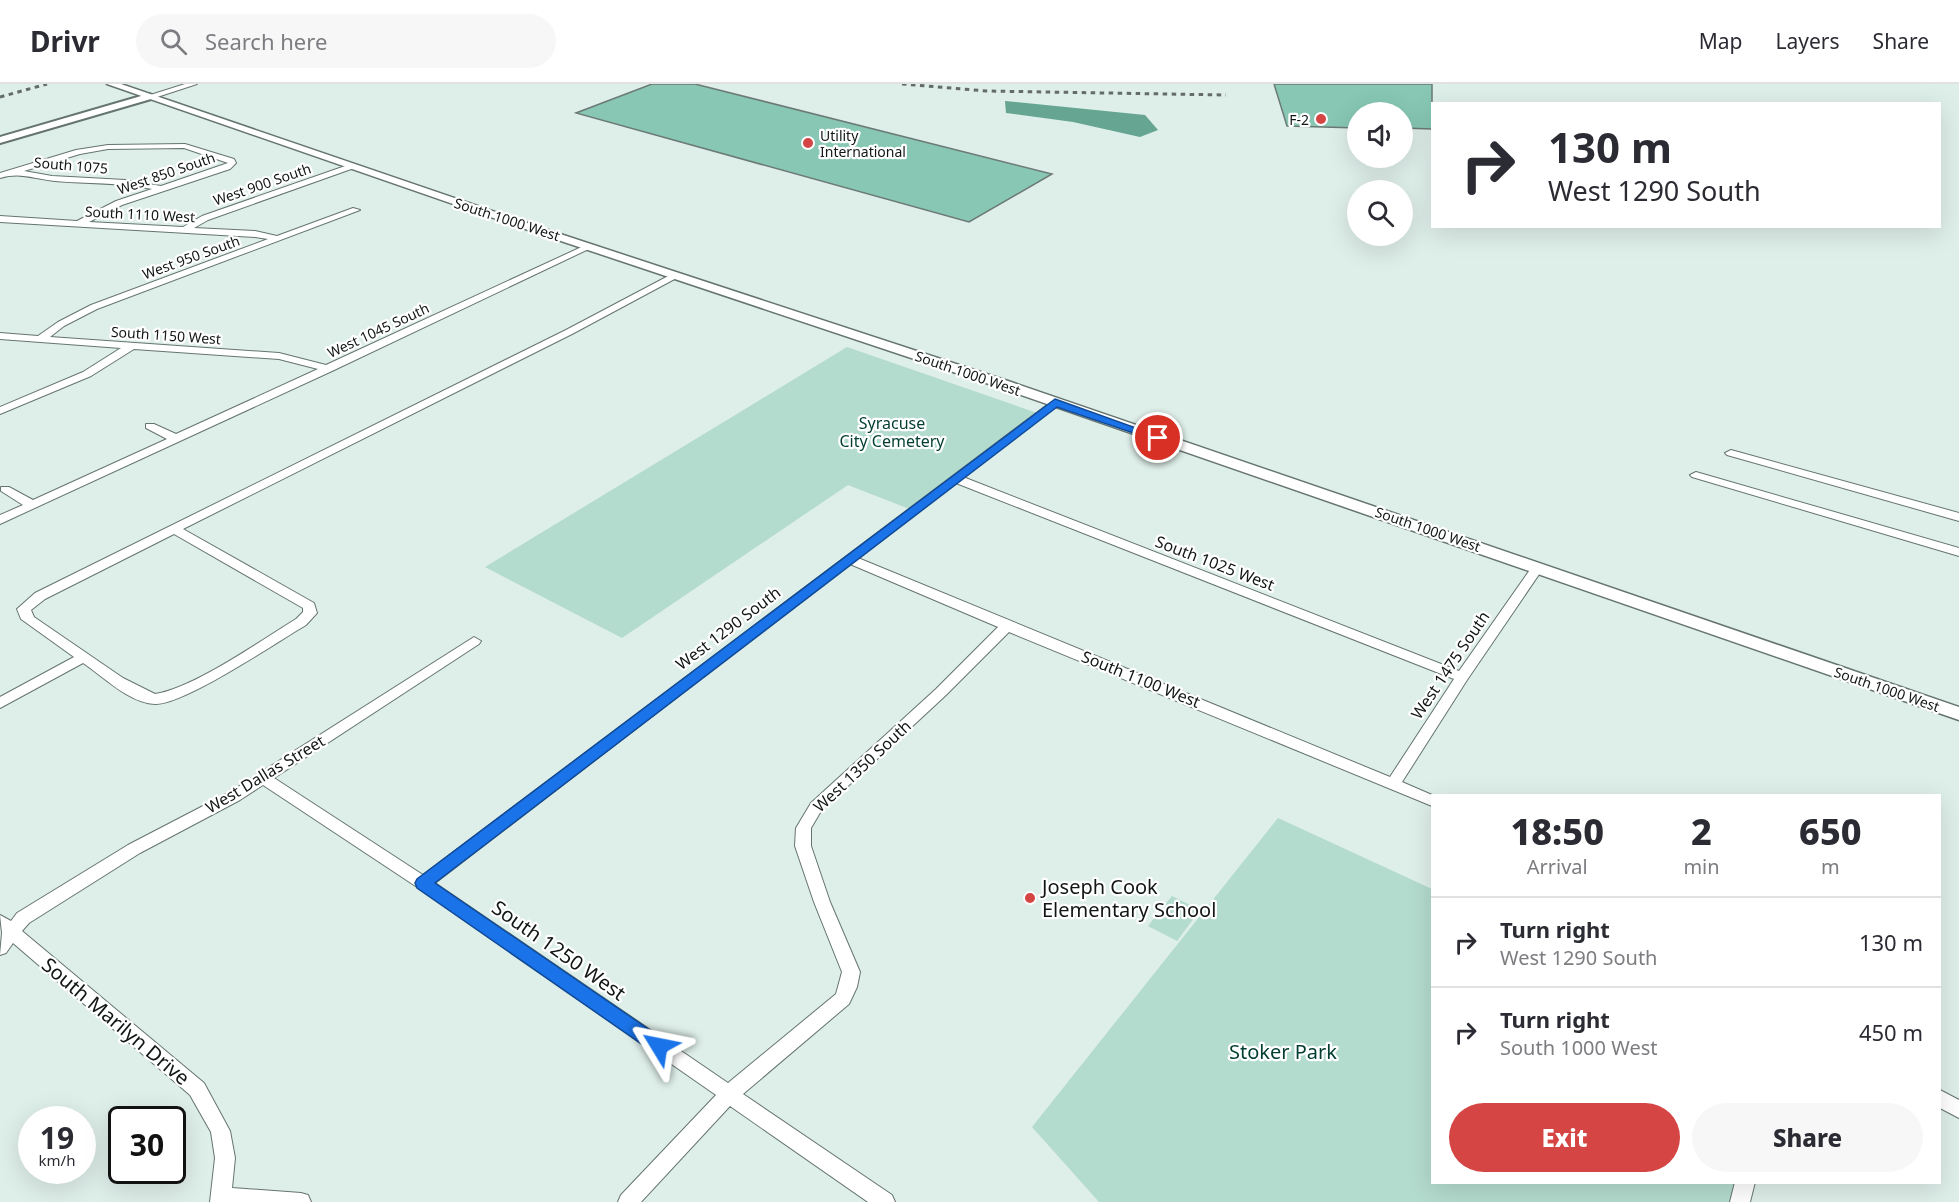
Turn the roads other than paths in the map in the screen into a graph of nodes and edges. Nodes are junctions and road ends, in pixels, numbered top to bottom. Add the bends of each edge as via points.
1 (112, 84) edge
2 (193, 84) edge
3 (148, 97) junction
4 (0, 140) edge
5 (351, 166) junction
6 (14, 172) junction
7 (0, 176) edge
8 (161, 189) junction
9 (356, 210) dead end
10 (0, 219) edge
11 (78, 224) junction
12 (183, 230) junction
13 (279, 239) junction
14 (591, 246) junction
15 (677, 275) junction
16 (0, 336) edge
17 (40, 339) junction
18 (131, 346) junction
19 (328, 369) junction
20 (1055, 402) junction
21 (0, 411) edge
22 (150, 426) dead end
23 (176, 439) junction
24 (1731, 453) dead end
25 (1696, 475) dead end
26 (957, 479) junction
27 (4, 489) dead end
28 (32, 505) junction
29 (1959, 518) edge
30 (0, 520) edge
31 (174, 529) junction
32 (1959, 552) edge
33 (849, 559) junction
34 (1538, 567) junction
35 (1006, 627) junction
36 (474, 641) dead end
37 (84, 657) junction
38 (1462, 677) junction
39 (0, 703) edge
40 (1959, 714) edge
41 (264, 778) junction
42 (1394, 784) junction
43 (1431, 801) edge
44 (423, 883) junction
45 (6, 928) edge
46 (0, 948) edge
47 (729, 1094) junction
48 (1941, 1099) edge
49 (1959, 1110) edge
50 (1744, 1184) edge
51 (221, 1199) edge
52 (301, 1202) edge
53 (628, 1202) edge
54 (885, 1202) edge
55 (1740, 1202) edge

1 - 3 main road, South 1000 West
2 - 3 street
3 - 4 street
3 - 5 main road, South 1000 West
5 - 12 street, West 900 South via 205,218
5 - 14 main road, South 1000 West
6 - 7 street
6 - 8 street, South 1075
6 - 8 street, West 850 South via 108,147 185,146 232,163
8 - 11 street, West 850 South via 102,209
9 - 13 street, West 950 South
10 - 11 street, South 1110 West
11 - 12 street, South 1110 West
12 - 13 street, South 1110 West
13 - 17 street, West 950 South via 94,307
14 - 15 main road, South 1000 West
14 - 19 street, West 1045 South
15 - 20 main road, South 1000 West
15 - 31 street
16 - 17 street, South 1150 West
17 - 18 street, South 1150 West
18 - 19 street, South 1150 West via 279,356
18 - 21 street via 87,374
19 - 23 street, West 1045 South
20 - 26 street, West 1290 South
20 - 34 main road, South 1000 West
22 - 23 street
23 - 28 street, West 1045 South
24 - 29 street
25 - 32 street
26 - 33 street, West 1290 South
26 - 38 street, South 1025 West
27 - 28 street
28 - 30 street, West 1045 South
31 - 37 street via 40,596 24,609 27,620
31 - 37 street via 309,606 310,613 187,688 159,700 142,695
33 - 35 street, South 1100 West
33 - 44 street, West 1290 South
34 - 38 street, West 1475 South
34 - 40 main road, South 1000 West
35 - 42 street, South 1100 West
35 - 47 street, West 1350 South via 816,807 805,822 801,838 851,972 848,987 843,999 832,1009
36 - 41 street, West Dallas Street
37 - 39 street
38 - 42 street, West 1475 South
41 - 44 street, South 1250 West
41 - 45 street, West Dallas Street via 134,849
42 - 43 street, South 1100 West
44 - 47 street, South 1250 West
45 - 46 street, West Dallas Street
45 - 51 street, South Marilyn Drive via 197,1089 220,1131 225,1158
47 - 53 street, West 1350 South
47 - 54 street, South 1250 West
48 - 49 street
50 - 55 street
51 - 52 street

